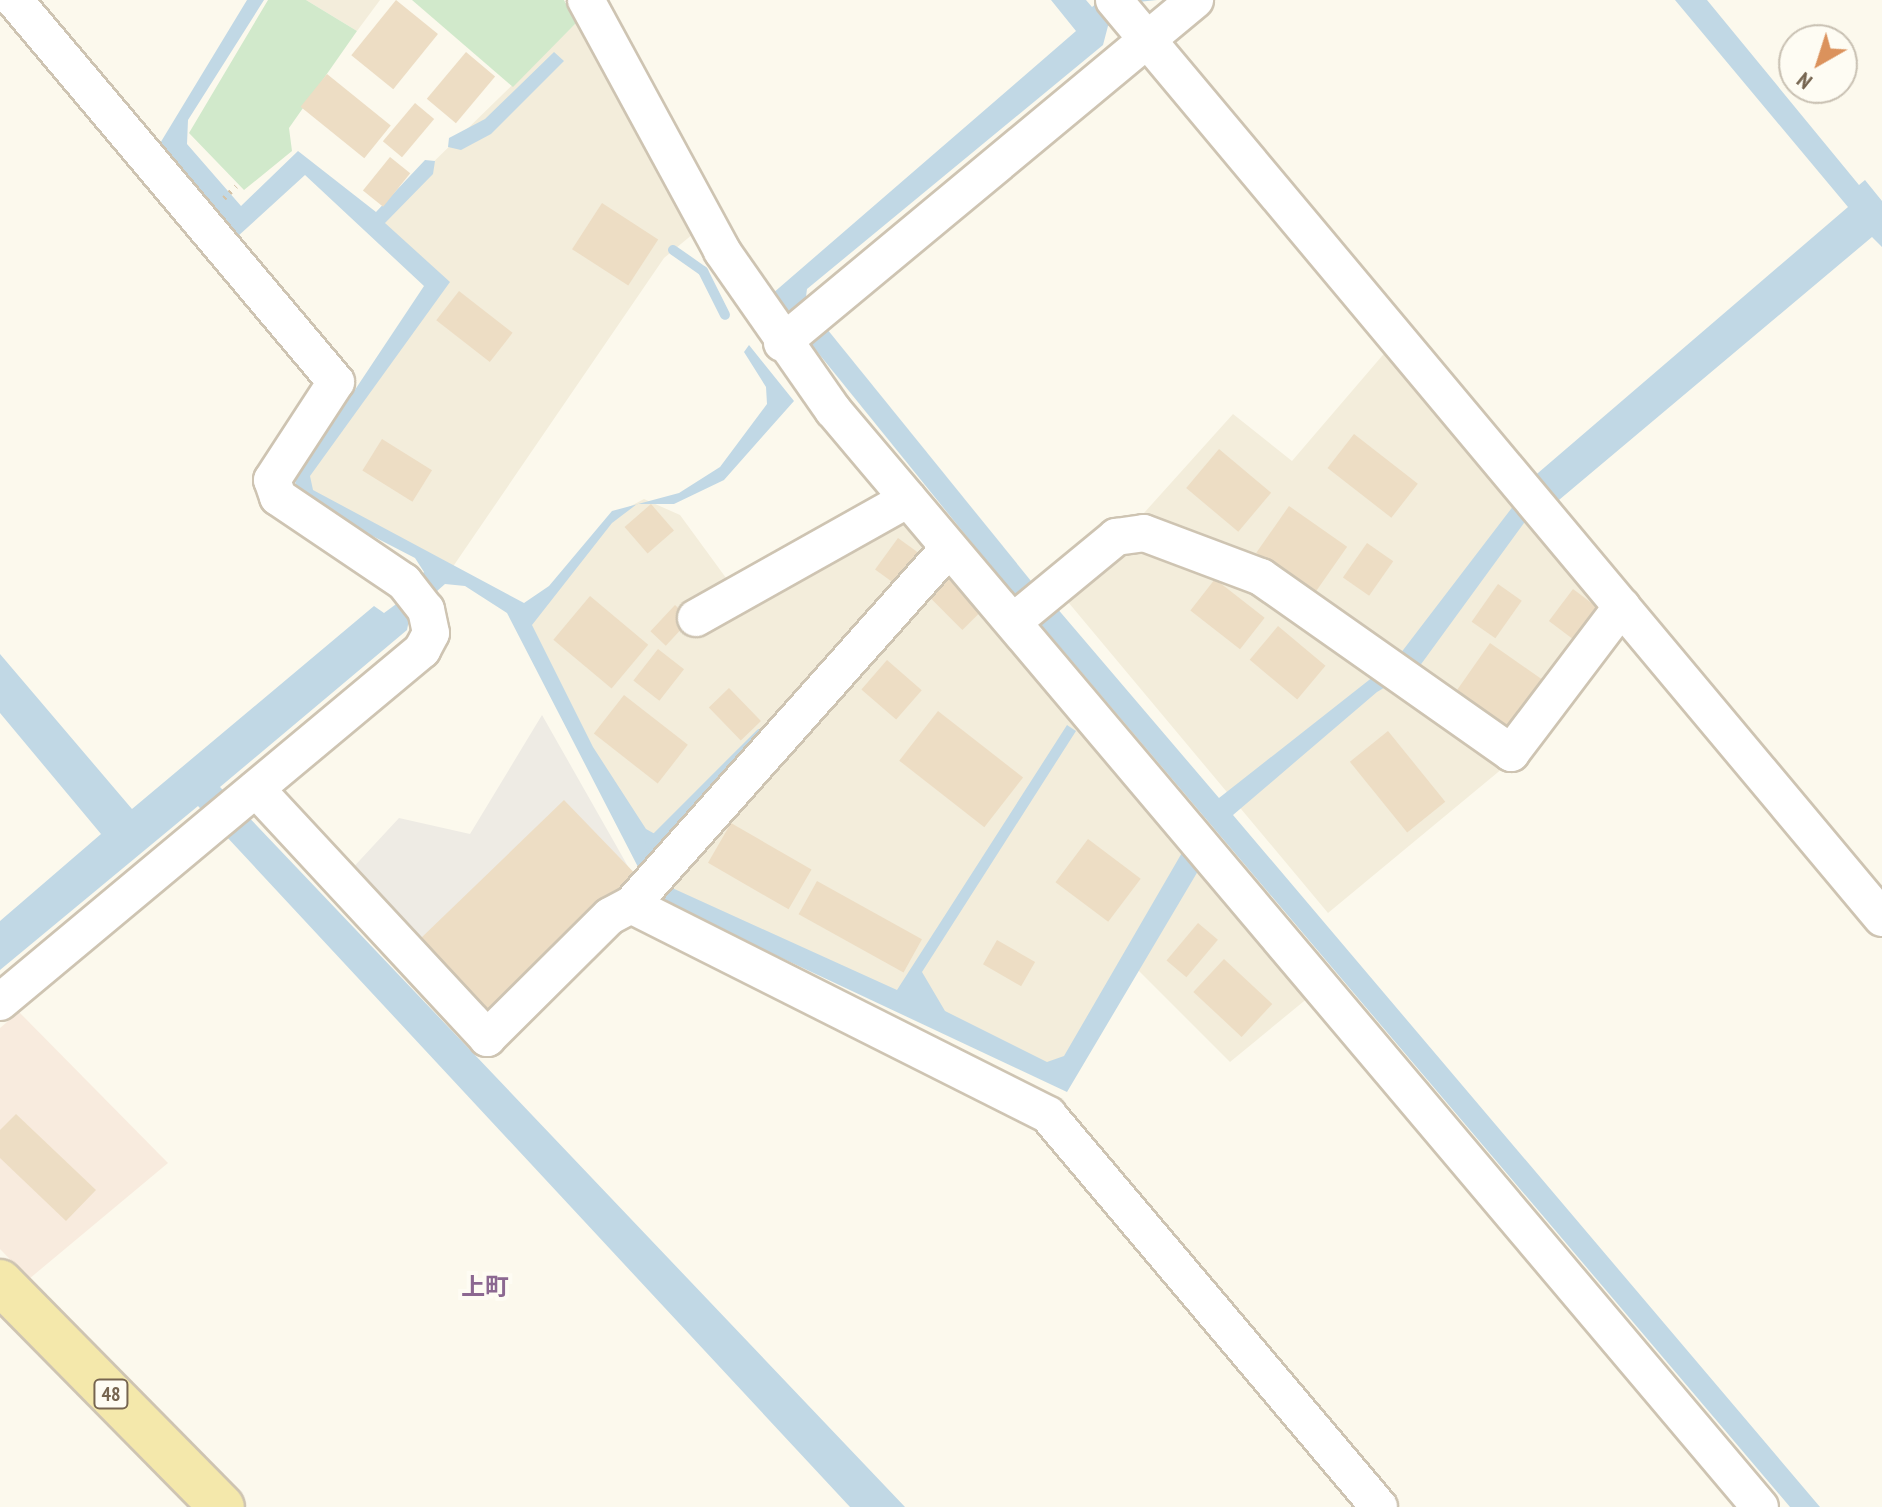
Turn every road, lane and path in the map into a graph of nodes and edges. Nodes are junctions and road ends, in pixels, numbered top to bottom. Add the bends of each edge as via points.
1 (14, 0) edge
2 (586, 0) edge
3 (1195, 0) edge
4 (1131, 20) edge
5 (782, 343) junction
6 (908, 499) junction
7 (949, 548) junction
8 (1622, 606) junction
9 (696, 618) dead end
10 (1013, 622) junction
11 (249, 795) junction
12 (631, 905) junction
13 (1882, 918) edge
14 (0, 1002) edge
15 (0, 1282) edge
16 (222, 1507) edge
17 (1379, 1507) edge
18 (1760, 1507) edge

1 - 11 street via 336,382 272,480 278,497 404,582 426,610 431,633 422,650
2 - 5 street via 722,251
3 - 4 street
4 - 5 street
4 - 8 street
5 - 6 street
6 - 7 street
6 - 9 street
7 - 10 street
7 - 12 street
8 - 10 street via 1511,753 1261,577 1144,533 1116,537
8 - 13 street
10 - 18 street
11 - 12 street via 487,1038 610,916
11 - 14 street
12 - 17 street via 1048,1115
15 - 16 main road, 48

